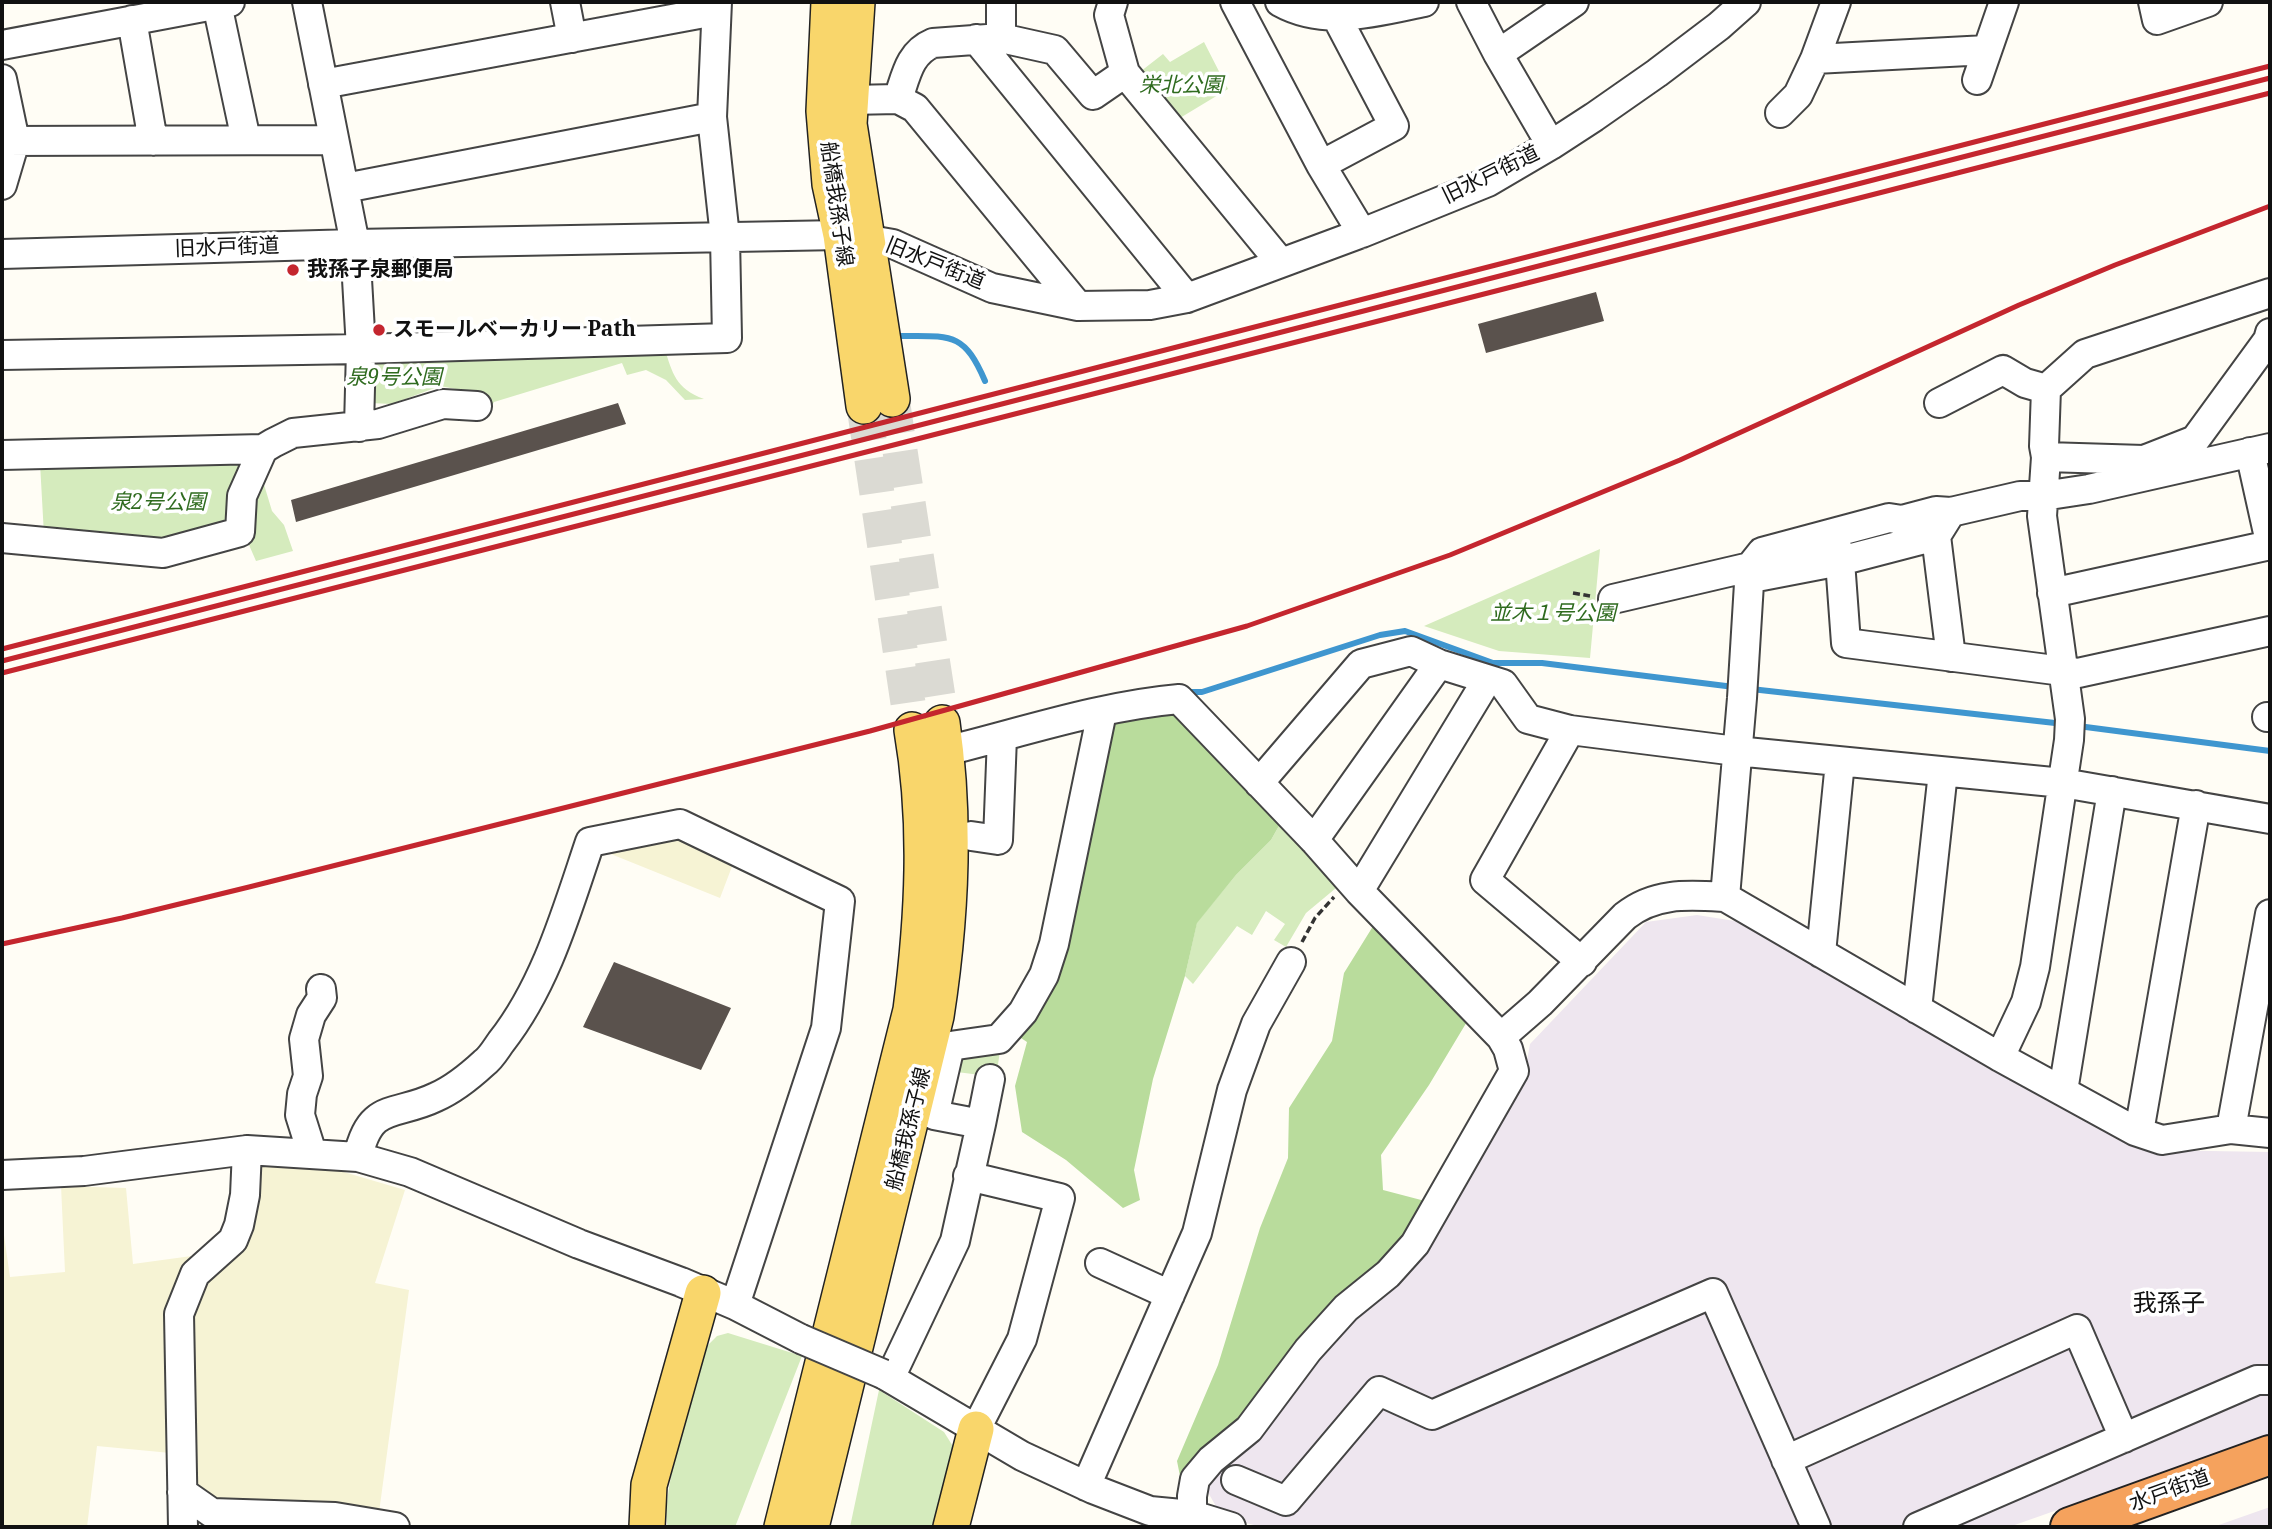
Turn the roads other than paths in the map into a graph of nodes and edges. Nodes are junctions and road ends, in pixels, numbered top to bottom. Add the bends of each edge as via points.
1 (307, 2) edge
2 (565, 2) edge
3 (829, 2) edge
4 (857, 2) edge
5 (1001, 2) edge
6 (1235, 2) edge
7 (1280, 2) edge
8 (1424, 2) edge
9 (1471, 2) edge
10 (1574, 2) edge
11 (1746, 2) edge
12 (1836, 2) edge
13 (2004, 2) edge
14 (2153, 2) edge
15 (2208, 2) edge
16 (223, 3) edge
17 (716, 6) edge
18 (1110, 6) edge
19 (1336, 16) junction
20 (132, 20) junction
21 (572, 38) junction
22 (988, 38) junction
23 (2, 45) edge
24 (1987, 51) junction
25 (1498, 54) junction
26 (1815, 59) junction
27 (1125, 73) junction
28 (2, 79) edge
29 (1977, 80) dead end
30 (323, 84) junction
31 (898, 99) junction
32 (849, 100) junction
33 (1780, 113) dead end
34 (712, 117) junction
35 (246, 140) junction
36 (334, 140) junction
37 (8, 141) edge
38 (153, 141) junction
39 (1551, 145) junction
40 (1321, 164) junction
41 (2, 186) edge
42 (345, 188) junction
43 (1362, 233) junction
44 (724, 237) junction
45 (855, 237) junction
46 (355, 244) junction
47 (2, 254) edge
48 (1281, 263) junction
49 (2270, 293) edge
50 (1187, 298) junction
51 (1078, 306) junction
52 (2269, 337) edge
53 (361, 349) junction
54 (2, 355) edge
55 (2046, 389) junction
56 (878, 402) tunnel mouth
57 (1939, 403) dead end
58 (477, 406) dead end
59 (359, 427) junction
60 (263, 449) junction
61 (2260, 450) edge
62 (2, 454) edge
63 (2046, 457) junction
64 (2043, 496) junction
65 (1951, 512) junction
66 (1936, 536) junction
67 (2, 538) edge
68 (2270, 543) edge
69 (1837, 547) junction
70 (1750, 567) junction
71 (2052, 593) junction
72 (1613, 598) dead end
73 (2270, 631) edge
74 (1951, 657) junction
75 (1440, 664) junction
76 (2064, 672) junction
77 (1487, 680) junction
78 (1102, 712) junction
79 (1570, 730) junction
80 (934, 735) junction
81 (1002, 737) junction
82 (1736, 751) junction
83 (1840, 762) junction
84 (1943, 772) junction
85 (1259, 783) junction
86 (2063, 783) junction
87 (2112, 791) junction
88 (2196, 806) junction
89 (2270, 818) edge
90 (971, 836) dead end
91 (1314, 840) junction
92 (1354, 886) junction
93 (1725, 897) junction
94 (2270, 914) edge
95 (1821, 953) junction
96 (1291, 962) road end
97 (1582, 962) junction
98 (321, 989) dead end
99 (1917, 1009) junction
100 (1501, 1037) junction
101 (2000, 1057) junction
102 (989, 1079) dead end
103 (2063, 1091) junction
104 (924, 1114) junction
105 (981, 1124) junction
106 (2231, 1129) junction
107 (2139, 1132) junction
108 (2270, 1133) edge
109 (247, 1150) junction
110 (312, 1153) junction
111 (358, 1157) junction
112 (2, 1175) edge
113 (968, 1176) junction
114 (1100, 1263) dead end
115 (703, 1293) junction
116 (1170, 1295) junction
117 (735, 1305) junction
118 (886, 1376) junction
119 (2270, 1381) edge
120 (831, 1390) junction
121 (976, 1429) junction
122 (2124, 1438) junction
123 (2270, 1455) edge
124 (1786, 1460) junction
125 (1236, 1480) dead end
126 (2270, 1482) edge
127 (1086, 1486) junction
128 (182, 1492) junction
129 (1192, 1515) junction
130 (1149, 1519) edge
131 (649, 1520) edge
132 (183, 1527) edge
133 (395, 1527) edge
134 (766, 1527) edge
135 (782, 1527) edge
136 (811, 1527) edge
137 (830, 1527) edge
138 (951, 1527) edge
139 (1231, 1527) edge
140 (1816, 1527) edge
141 (1918, 1527) edge
142 (2070, 1527) edge
143 (2143, 1527) edge

1 - 30 street
2 - 21 street
3 - 45 main road, 船橋我孫子線 via 824,111 830,184
4 - 32 main road, 船橋我孫子線
5 - 22 street
6 - 40 street
7 - 19 street via 1296,10
8 - 19 street
9 - 25 street
10 - 25 street
11 - 39 street, 旧水戸街道 via 1657,73
12 - 26 street
13 - 24 street
14 - 15 street via 2157,20
16 - 20 street
16 - 35 street
17 - 21 street
17 - 34 street
18 - 27 street
19 - 40 street via 1394,127
20 - 23 street
20 - 38 street
21 - 30 street
22 - 27 street via 1055,50 1094,95
22 - 31 street via 925,46 911,59
22 - 50 street
24 - 26 street
24 - 29 street
25 - 39 street
26 - 33 street via 1798,95
27 - 48 street
28 - 37 street
30 - 36 street
31 - 32 street
31 - 51 street via 915,108
32 - 45 main road, 船橋我孫子線 via 857,186
34 - 42 street
34 - 44 street
35 - 36 street
35 - 38 street
36 - 42 street
37 - 38 street
37 - 41 street
39 - 43 street, 旧水戸街道 via 1488,182
40 - 43 street
42 - 46 street
43 - 48 street, 旧水戸街道
44 - 45 street, 旧水戸街道
44 - 46 street, 旧水戸街道
44 - 53 street via 727,338
45 - 51 street, 旧水戸街道 via 893,244 992,288
45 - 56 main road, 船橋我孫子線
46 - 47 street, 旧水戸街道
46 - 53 street
48 - 50 street, 旧水戸街道
49 - 55 street via 2085,354
50 - 51 street, 旧水戸街道 via 1150,305
52 - 63 street via 2195,440 2144,460
53 - 54 street
53 - 59 street
55 - 57 street via 2003,370
55 - 63 street
58 - 59 street via 443,404
59 - 60 street via 293,433
60 - 62 street
60 - 67 street via 242,496 240,532 163,553
61 - 64 street
61 - 68 street
63 - 64 street
64 - 65 street via 2020,496
64 - 71 street
65 - 66 street
65 - 69 street via 1889,518
66 - 69 street
66 - 74 street
68 - 71 street
69 - 70 street via 1762,552
69 - 74 street via 1846,643
70 - 72 street
70 - 82 street
71 - 76 street
73 - 76 street via 2078,673
74 - 76 street
75 - 77 street
75 - 85 street via 1411,651 1361,664
75 - 91 street
76 - 86 street via 2070,729
77 - 79 street via 1503,684 1528,719
77 - 92 street
78 - 81 street
78 - 85 street via 1180,699
78 - 104 street via 1044,975 1023,1012 999,1039 950,1046
79 - 82 street
79 - 97 street via 1485,880
80 - 81 street
80 - 104 main road, 船橋我孫子線 via 950,861 946,953
80 - 120 main road, 船橋我孫子線 via 917,757 923,830 911,1010
81 - 90 street via 998,840
82 - 83 street
82 - 93 street
83 - 84 street
83 - 95 street
84 - 86 street
84 - 99 street
85 - 91 street
86 - 87 street
86 - 101 street via 2035,967 2026,1002
87 - 88 street
87 - 103 street
88 - 89 street
88 - 107 street
91 - 92 street
92 - 100 street
93 - 95 street
93 - 97 street via 1679,896 1640,904
94 - 106 street
95 - 99 street
96 - 116 street via 1256,1024 1232,1090 1197,1233
97 - 100 street
98 - 110 street via 322,998 311,1014 304,1039 308,1076 300,1115
99 - 101 street
100 - 129 street via 1514,1071 1415,1244 1388,1274 1346,1308 1249,1429 1195,1479
101 - 103 street
102 - 105 street
103 - 107 street
104 - 105 street
104 - 120 main road, 船橋我孫子線
105 - 113 street
106 - 107 street via 2162,1140
106 - 108 street
109 - 110 street
109 - 112 street via 84,1171
109 - 128 street via 245,1195 233,1240 195,1274 179,1314
110 - 111 street
111 - 115 street via 410,1172
111 - 117 street via 369,1125 382,1115 437,1097 486,1062 520,1019 558,934 590,842 680,824 839,901 826,1028
113 - 118 street via 955,1241
113 - 121 street via 1060,1198 1022,1339
114 - 116 street
115 - 117 street
115 - 131 main road via 649,1485
116 - 127 street
117 - 118 street, bridge
118 - 121 street
119 - 122 street via 2258,1380
120 - 134 main road
120 - 135 main road, 船橋我孫子線
120 - 136 main road, 船橋我孫子線
120 - 137 main road via 842,1458
121 - 127 street
121 - 138 main road
122 - 124 street via 2077,1329
122 - 141 street
123 - 142 highway, 水戸街道
124 - 125 street via 1713,1293 1432,1415 1379,1391 1286,1501
124 - 140 street
126 - 143 highway, 水戸街道
127 - 130 street
128 - 132 street
128 - 133 street via 212,1513 335,1517
129 - 130 street
129 - 139 street

